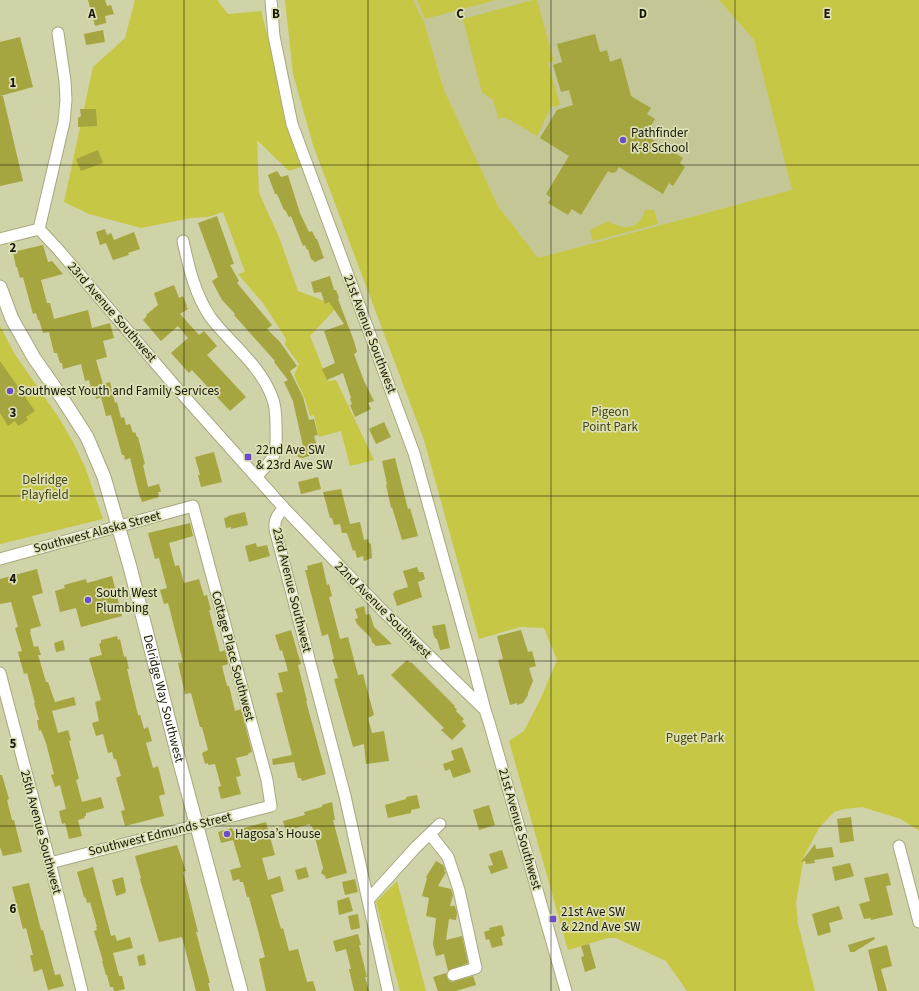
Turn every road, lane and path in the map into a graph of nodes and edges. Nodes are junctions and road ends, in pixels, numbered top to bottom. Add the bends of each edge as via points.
1 (271, 0) edge
2 (58, 33) dead end
3 (39, 229) junction
4 (0, 239) edge
5 (183, 241) dead end
6 (0, 287) edge
7 (256, 477) junction
8 (193, 506) joint
9 (284, 508) junction
10 (119, 526) junction
11 (0, 558) edge
12 (474, 668) junction
13 (0, 673) edge
14 (463, 688) junction
15 (485, 710) junction
16 (271, 806) joint
17 (440, 824) dead end
18 (197, 825) junction
19 (430, 834) junction
20 (899, 846) dead end
21 (50, 863) junction
22 (368, 900) junction
23 (919, 922) edge
24 (454, 975) dead end
25 (82, 991) edge
26 (241, 991) edge
27 (388, 991) edge
28 (566, 991) edge

1 - 12 street, 21st Avenue Southwest via 274,36 292,124 414,453
2 - 3 street via 65,81 64,122
3 - 4 street
3 - 7 street, 23rd Avenue Southwest
5 - 7 street via 191,278 204,305 265,382 272,397 276,415 276,452 273,459
6 - 10 main road, Delridge Way Southwest via 12,319 34,358 87,438 104,477
7 - 9 street, 23rd Avenue Southwest
8 - 10 street, Southwest Alaska Street
8 - 16 street, Cottage Place Southwest via 267,780
9 - 14 street, 22nd Avenue Southwest via 382,610
9 - 22 street, 23rd Avenue Southwest via 277,515 274,527 345,796
10 - 11 street, Southwest Alaska Street
10 - 18 main road, Delridge Way Southwest
12 - 14 street
12 - 15 street, 21st Avenue Southwest
13 - 21 street, 25th Avenue Southwest
14 - 15 street, 22nd Avenue Southwest
15 - 28 street, 21st Avenue Southwest
16 - 18 street, Southwest Edmunds Street
17 - 19 street
18 - 21 street, Southwest Edmunds Street
18 - 26 main road, Delridge Way Southwest
19 - 22 street
19 - 24 street via 448,857 459,890 476,968
20 - 23 street
21 - 25 street, 25th Avenue Southwest
22 - 27 street, 23rd Avenue Southwest

